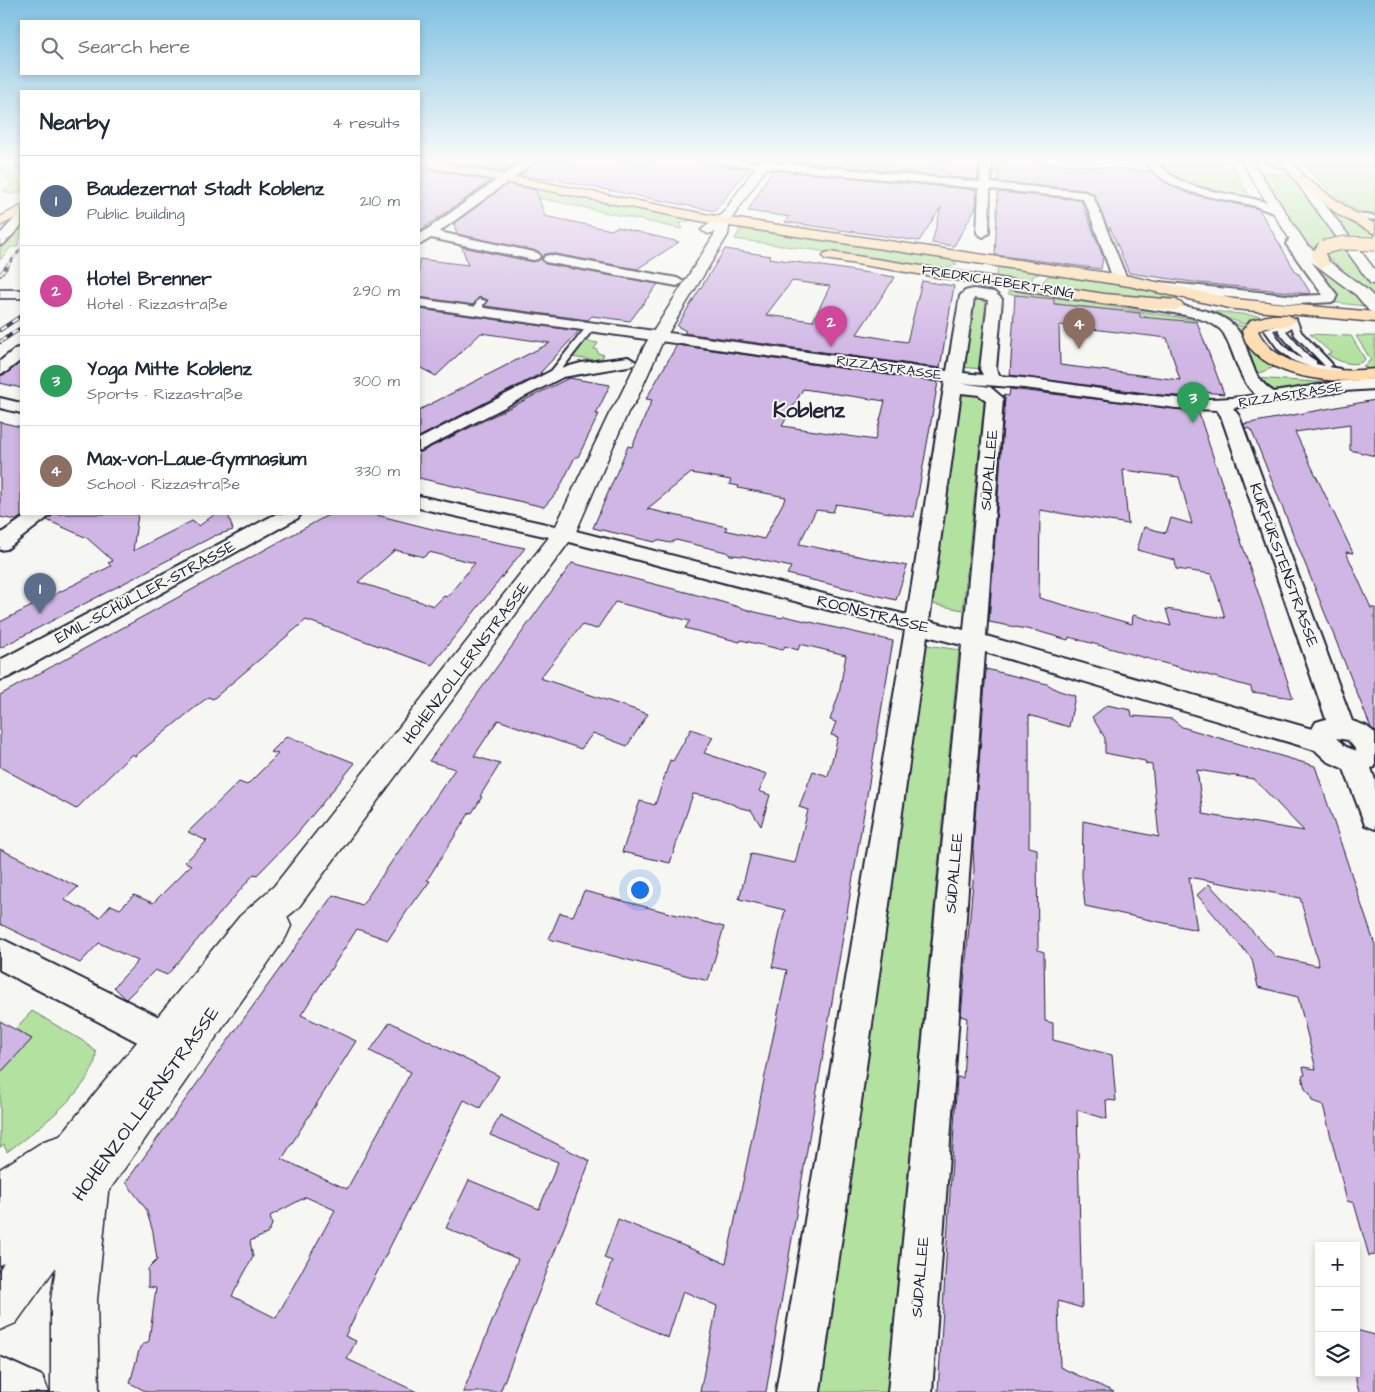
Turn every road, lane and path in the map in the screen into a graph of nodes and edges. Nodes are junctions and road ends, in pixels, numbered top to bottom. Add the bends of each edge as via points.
1 (14, 226) edge
2 (439, 226) edge
3 (713, 226) edge
4 (724, 226) edge
5 (756, 226) edge
6 (983, 226) edge
7 (1100, 226) edge
8 (1287, 226) edge
9 (1335, 226) edge
10 (983, 233) dead end
11 (700, 235) junction
12 (424, 237) edge
13 (1295, 239) junction
14 (724, 240) junction
15 (0, 241) edge
16 (1375, 244) edge
17 (812, 253) dead end
18 (951, 255) junction
19 (530, 259) dead end
20 (550, 259) dead end
21 (1323, 264) junction
22 (927, 271) junction
23 (1066, 272) junction
24 (1120, 279) junction
25 (1375, 280) edge
26 (677, 282) junction
27 (1146, 284) junction
28 (1046, 290) junction
29 (0, 294) edge
30 (20, 294) edge
31 (1131, 302) junction
32 (420, 303) edge
33 (1375, 308) edge
34 (1366, 319) edge
35 (1293, 322) junction
36 (591, 327) junction
37 (640, 333) junction
38 (659, 336) junction
39 (20, 353) edge
40 (628, 362) junction
41 (0, 369) edge
42 (1324, 369) junction
43 (1336, 371) junction
44 (551, 377) junction
45 (1369, 381) edge
46 (954, 382) junction
47 (995, 382) junction
48 (1272, 398) junction
49 (0, 403) edge
50 (1222, 405) junction
51 (20, 408) edge
52 (619, 412) junction
53 (420, 445) edge
54 (420, 502) edge
55 (41, 515) edge
56 (289, 515) edge
57 (564, 534) junction
58 (0, 544) edge
59 (917, 626) junction
60 (973, 640) junction
61 (0, 671) edge
62 (1333, 735) junction
63 (1367, 754) edge
64 (1375, 817) edge
65 (286, 897) junction
66 (0, 953) edge
67 (163, 1038) junction
68 (83, 1164) junction
69 (0, 1193) edge
70 (0, 1243) edge
71 (0, 1307) edge
72 (0, 1379) edge
73 (26, 1392) edge
74 (75, 1392) edge
75 (798, 1392) edge
76 (910, 1392) edge

1 - 15 street
2 - 12 street
3 - 11 street, HOHENZOLLERNSTRASSE
4 - 14 street, HOHENZOLLERNSTRASSE
5 - 18 main road, FRIEDRICH-EBERT-RING
6 - 10 street
7 - 24 street
8 - 13 street
9 - 25 street
11 - 14 main road
11 - 26 street, HOHENZOLLERNSTRASSE
12 - 19 street
13 - 21 street
13 - 27 street, FRIEDRICH-EBERT-RING via 1294,248 1330,295 1329,299 1287,300
14 - 38 street, HOHENZOLLERNSTRASSE
16 - 21 main road, bridge via 1342,243 1324,247 1318,254
17 - 22 main road, FRIEDRICH-EBERT-RING
18 - 22 main road via 963,261 964,266
18 - 23 main road, FRIEDRICH-EBERT-RING
20 - 26 street
21 - 33 street via 1361,292
22 - 28 main road, FRIEDRICH-EBERT-RING
23 - 24 main road, FRIEDRICH-EBERT-RING
23 - 28 main road via 1039,277 1037,283
24 - 27 main road, FRIEDRICH-EBERT-RING
26 - 37 street, HOHENZOLLERNSTRASSE
27 - 34 main road, FRIEDRICH-EBERT-RING via 1234,304
28 - 31 main road, FRIEDRICH-EBERT-RING
29 - 30 street
31 - 34 main road, FRIEDRICH-EBERT-RING
31 - 48 street via 1149,308 1199,315 1223,324 1232,333 1255,387
32 - 36 street, RIZZASTRASSE via 481,306
34 - 35 main road
35 - 42 lane via 1283,332 1304,357
35 - 42 lane via 1268,329 1291,358
35 - 43 lane via 1319,358
35 - 45 main road via 1260,322 1250,331 1253,342 1266,353 1293,366
36 - 37 street, RIZZASTRASSE
36 - 44 lane
37 - 38 street, RIZZASTRASSE
37 - 40 street, HOHENZOLLERNSTRASSE
38 - 46 street, RIZZASTRASSE
38 - 52 street, HOHENZOLLERNSTRASSE
39 - 41 street
40 - 44 street via 575,369
40 - 52 street, HOHENZOLLERNSTRASSE via 618,400
42 - 43 lane
43 - 45 lane
44 - 53 street
45 - 48 street, RIZZASTRASSE
46 - 47 street, RIZZASTRASSE
46 - 47 street via 970,293 995,299 988,369
46 - 59 street
46 - 60 street, SÜDALLEE via 984,391 994,398
47 - 50 street, RIZZASTRASSE via 1181,404
48 - 50 street, RIZZASTRASSE
49 - 51 street
50 - 62 street, KURFÜRSTENSTRASSE via 1230,416
52 - 57 street, HOHENZOLLERNSTRASSE
54 - 57 street, ROONSTRASSE
55 - 58 street
56 - 61 street, EMIL-SCHÜLLER-STRASSE
57 - 59 street, ROONSTRASSE
57 - 65 street, HOHENZOLLERNSTRASSE
59 - 60 street, ROONSTRASSE
59 - 75 street
60 - 62 street, ROONSTRASSE
60 - 76 street, SÜDALLEE
62 - 63 street, ROONSTRASSE via 1362,737
63 - 64 street
65 - 67 street, HOHENZOLLERNSTRASSE via 252,926
65 - 68 street, HOHENZOLLERNSTRASSE via 271,931
66 - 67 street
67 - 68 street, HOHENZOLLERNSTRASSE
68 - 69 street
68 - 70 street, HOHENZOLLERNSTRASSE
68 - 71 street, HOHENZOLLERNSTRASSE
68 - 74 street via 74,1300
72 - 73 street

